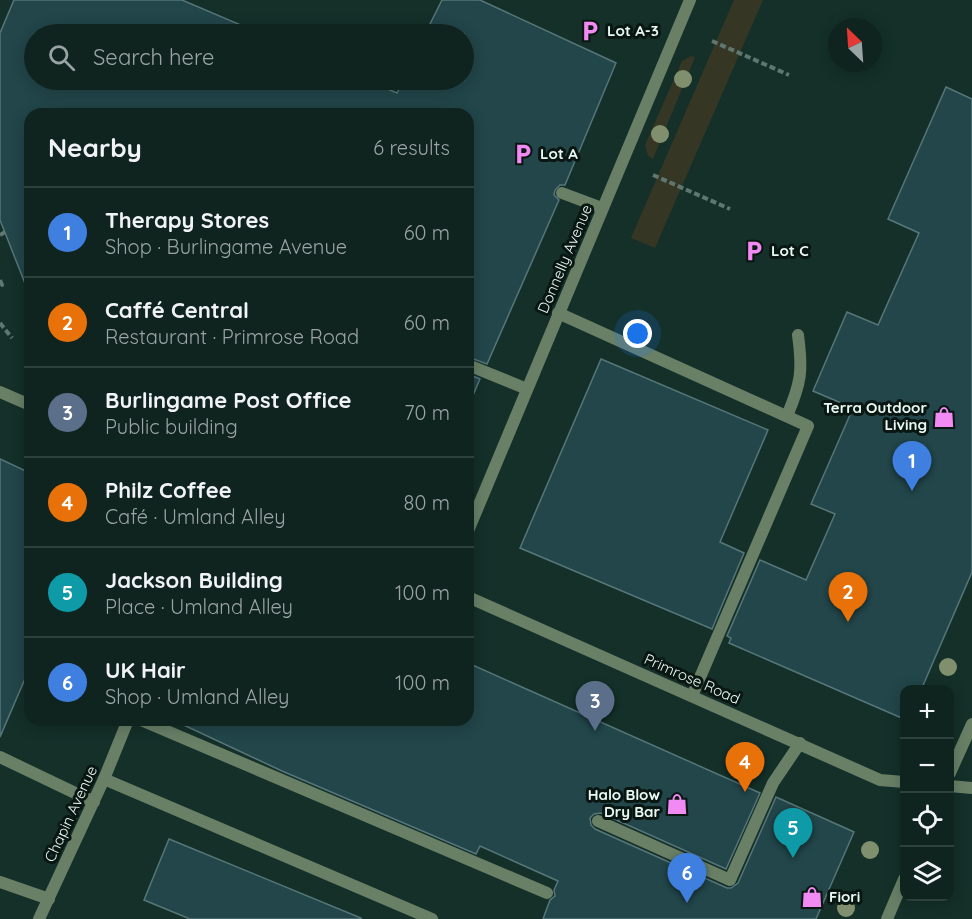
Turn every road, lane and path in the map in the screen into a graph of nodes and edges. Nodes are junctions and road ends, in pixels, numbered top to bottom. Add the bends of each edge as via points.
1 (690, 0) edge
2 (712, 40) dead end
3 (789, 75) dead end
4 (653, 175) dead end
5 (562, 193) dead end
6 (602, 208) junction
7 (730, 209) dead end
8 (558, 313) junction
9 (0, 323) edge
10 (798, 335) dead end
11 (12, 338) dead end
12 (474, 367) edge
13 (527, 389) junction
14 (0, 392) edge
15 (24, 402) edge
16 (787, 416) junction
17 (474, 517) edge
18 (474, 600) edge
19 (692, 696) junction
20 (972, 724) edge
21 (126, 726) edge
22 (155, 726) edge
23 (800, 743) junction
24 (0, 758) edge
25 (954, 764) edge
26 (104, 779) junction
27 (900, 782) edge
28 (954, 786) edge
29 (972, 788) edge
30 (94, 802) junction
31 (598, 821) dead end
32 (0, 882) edge
33 (900, 888) edge
34 (547, 893) dead end
35 (49, 899) junction
36 (39, 919) edge
37 (432, 919) edge
38 (887, 919) edge

1 - 6 street, Donnelly Avenue
2 - 3 path
4 - 7 path
5 - 6 street
6 - 8 street, Donnelly Avenue
8 - 13 street, Donnelly Avenue
8 - 16 street
9 - 11 path
10 - 16 street via 801,374
12 - 13 street
13 - 17 street, Donnelly Avenue
14 - 15 street
16 - 19 street via 808,426
18 - 19 street, Primrose Road
19 - 23 street, Primrose Road
20 - 25 street
21 - 26 street, Chapin Avenue
22 - 34 street
23 - 27 street, Primrose Road via 880,780
23 - 31 street via 773,783 730,880
24 - 30 street
26 - 30 street, Chapin Avenue
26 - 37 street
28 - 29 street
30 - 35 street, Chapin Avenue
32 - 35 street
33 - 38 street
35 - 36 street, Chapin Avenue

